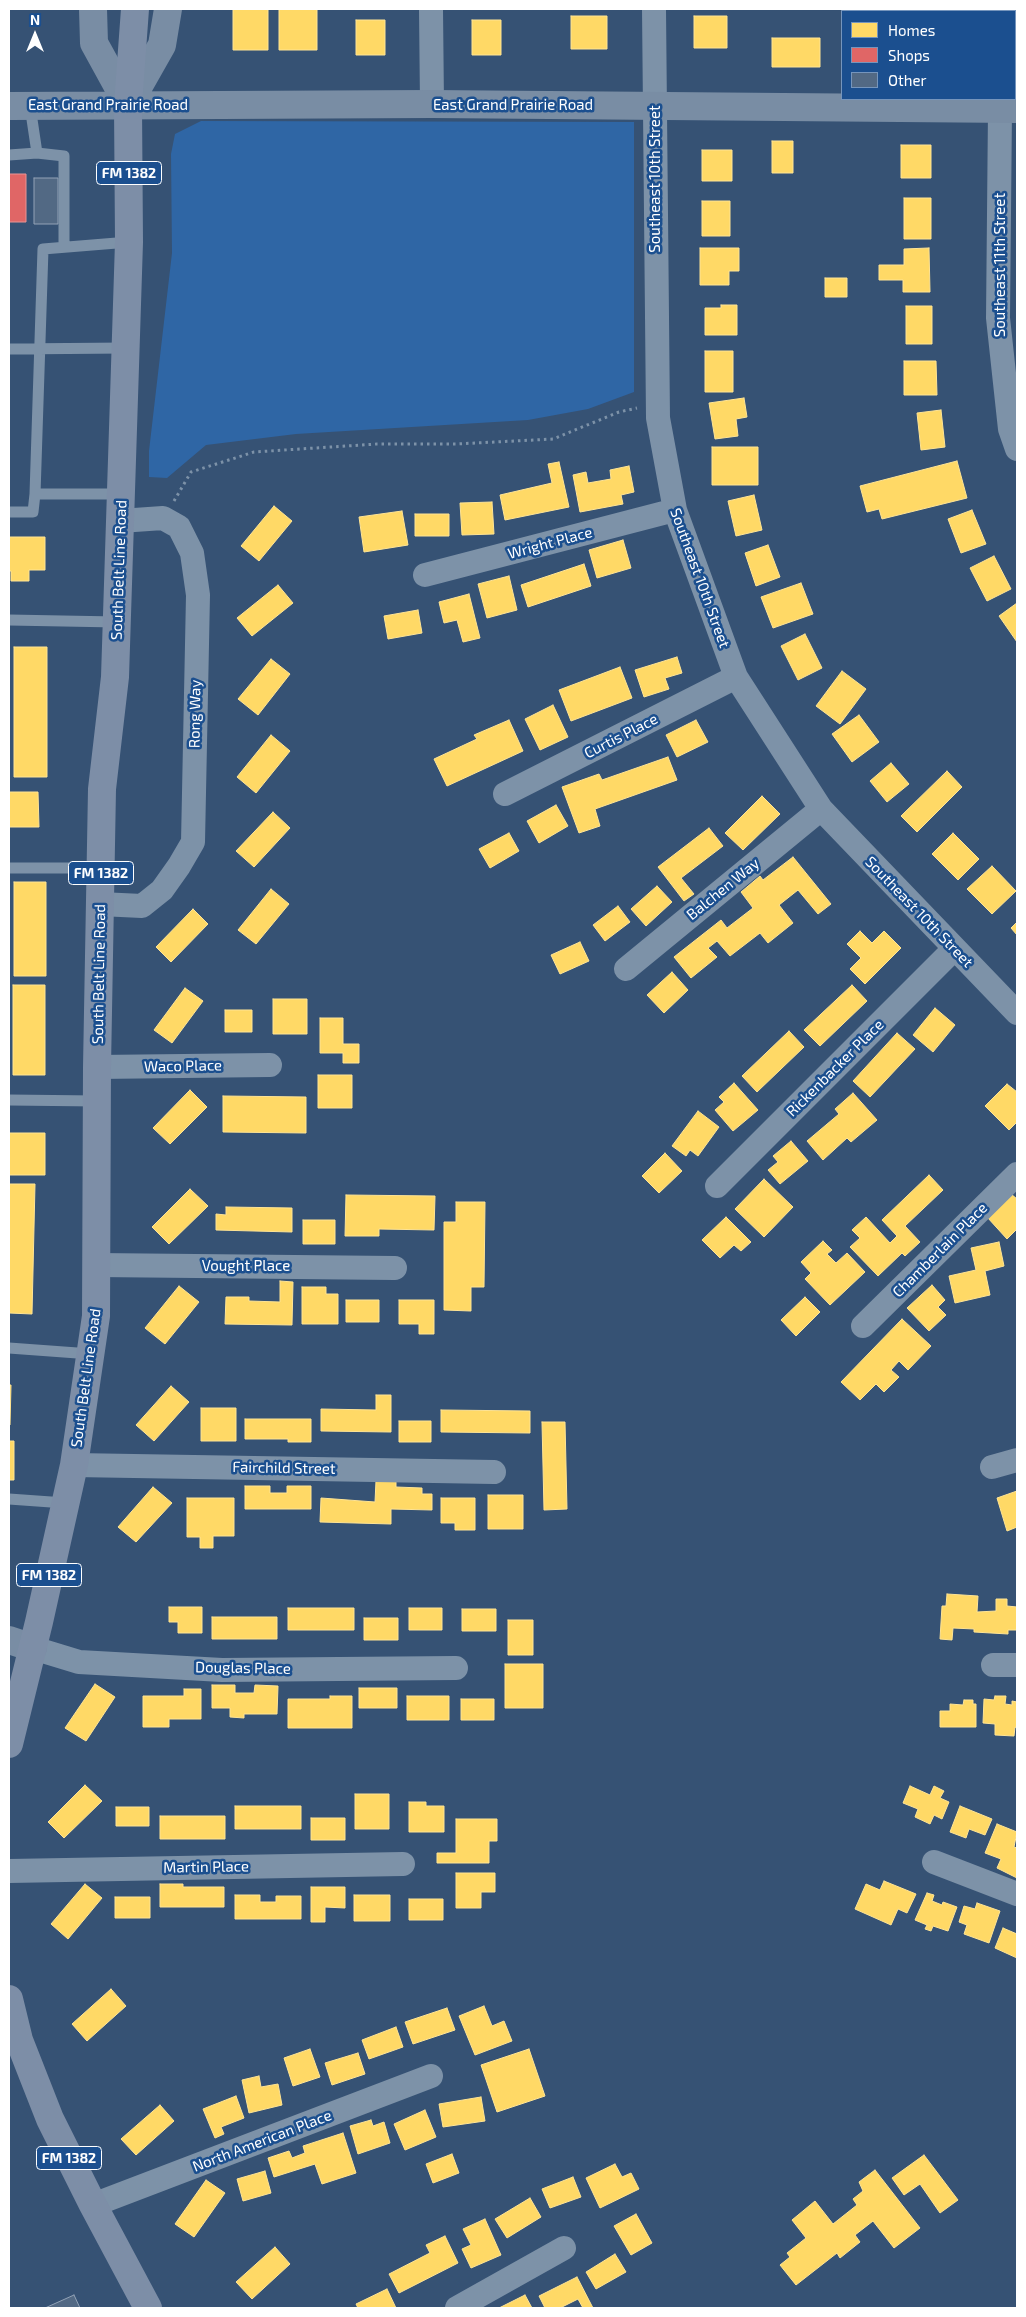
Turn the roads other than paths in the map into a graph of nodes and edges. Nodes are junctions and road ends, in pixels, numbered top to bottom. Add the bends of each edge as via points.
1 (93, 9) edge
2 (134, 9) edge
3 (168, 9) edge
4 (431, 9) edge
5 (654, 9) edge
6 (871, 103) edge
7 (432, 104) junction
8 (128, 105) junction
9 (20, 106) edge
10 (655, 106) junction
11 (1009, 109) edge
12 (37, 153) junction
13 (9, 155) edge
14 (129, 242) junction
15 (64, 247) junction
16 (126, 348) junction
17 (9, 349) edge
18 (41, 349) junction
19 (1017, 449) edge
20 (35, 494) junction
21 (122, 494) junction
22 (675, 510) junction
23 (9, 512) edge
24 (120, 521) junction
25 (425, 575) dead end
26 (9, 620) edge
27 (117, 622) junction
28 (736, 677) junction
29 (505, 794) dead end
30 (821, 809) junction
31 (9, 868) edge
32 (101, 868) junction
33 (100, 904) junction
34 (954, 949) junction
35 (626, 969) dead end
36 (1017, 1013) edge
37 (270, 1065) dead end
38 (97, 1068) junction
39 (9, 1100) edge
40 (97, 1102) junction
41 (1017, 1174) edge
42 (717, 1186) dead end
43 (96, 1265) junction
44 (396, 1268) dead end
45 (863, 1326) dead end
46 (9, 1348) edge
47 (91, 1354) junction
48 (1017, 1460) edge
49 (74, 1465) junction
50 (992, 1468) dead end
51 (494, 1472) dead end
52 (9, 1500) edge
53 (65, 1503) junction
54 (21, 1644) edge
55 (993, 1665) dead end
56 (1017, 1665) edge
57 (456, 1668) dead end
58 (9, 1744) edge
59 (934, 1862) dead end
60 (403, 1864) dead end
61 (9, 1871) edge
62 (1017, 1894) edge
63 (9, 1999) edge
64 (14, 2040) edge
65 (431, 2076) dead end
66 (93, 2206) junction
67 (564, 2248) dead end
68 (148, 2308) edge
69 (457, 2308) edge

1 - 8 street, South Belt Line Road / FM 1382 via 94,44
2 - 8 main road, South Belt Line Road / FM 1382
3 - 8 street via 162,45
4 - 7 street
5 - 10 street, Southeast 10th Street
6 - 10 street, East Grand Prairie Road
6 - 11 street, East Grand Prairie Road
7 - 8 street, East Grand Prairie Road
7 - 10 street, East Grand Prairie Road
8 - 9 street, East Grand Prairie Road
8 - 14 main road, South Belt Line Road / FM 1382
9 - 12 lane
10 - 22 street, Southeast 10th Street via 658,418
11 - 19 street, Southeast 11th Street via 998,318 1010,429
12 - 13 lane
12 - 15 lane via 64,156
14 - 15 lane
14 - 16 main road, South Belt Line Road / FM 1382
15 - 18 lane via 43,249
16 - 18 lane
16 - 21 main road, South Belt Line Road / FM 1382
17 - 18 lane
18 - 20 lane
20 - 21 lane
20 - 23 lane via 33,512
21 - 24 main road, South Belt Line Road / FM 1382
22 - 25 street, Wright Place
22 - 28 street, Southeast 10th Street
24 - 27 main road, South Belt Line Road / FM 1382
24 - 33 street, Rong Way via 164,518 179,527 192,553 198,595 192,842 162,890 142,906
26 - 27 lane
27 - 32 main road, South Belt Line Road / FM 1382 via 115,677 102,789
28 - 29 street, Curtis Place
28 - 30 street, Southeast 10th Street
30 - 34 street, Southeast 10th Street
30 - 35 street, Balchen Way
31 - 32 lane
32 - 33 main road, South Belt Line Road / FM 1382
33 - 38 main road, South Belt Line Road / FM 1382
34 - 36 street, Southeast 10th Street
34 - 42 street, Rickenbacker Place
37 - 38 street, Waco Place
38 - 40 main road, South Belt Line Road / FM 1382
39 - 40 lane
40 - 43 main road, South Belt Line Road / FM 1382
41 - 45 street, Chamberlain Place
43 - 44 street, Vought Place
43 - 47 main road, South Belt Line Road / FM 1382 via 96,1316
46 - 47 lane
47 - 49 main road, South Belt Line Road / FM 1382
48 - 50 street
49 - 51 street, Fairchild Street
49 - 53 main road, South Belt Line Road / FM 1382
52 - 53 lane
53 - 54 main road, South Belt Line Road / FM 1382
54 - 57 street, Douglas Place via 79,1662 222,1670
54 - 58 main road, South Belt Line Road / FM 1382
55 - 56 street
59 - 62 street
60 - 61 street, Martin Place
63 - 64 main road, FM 1382
64 - 66 main road, FM 1382
65 - 66 street, North American Place
66 - 68 main road, FM 1382
67 - 69 street

